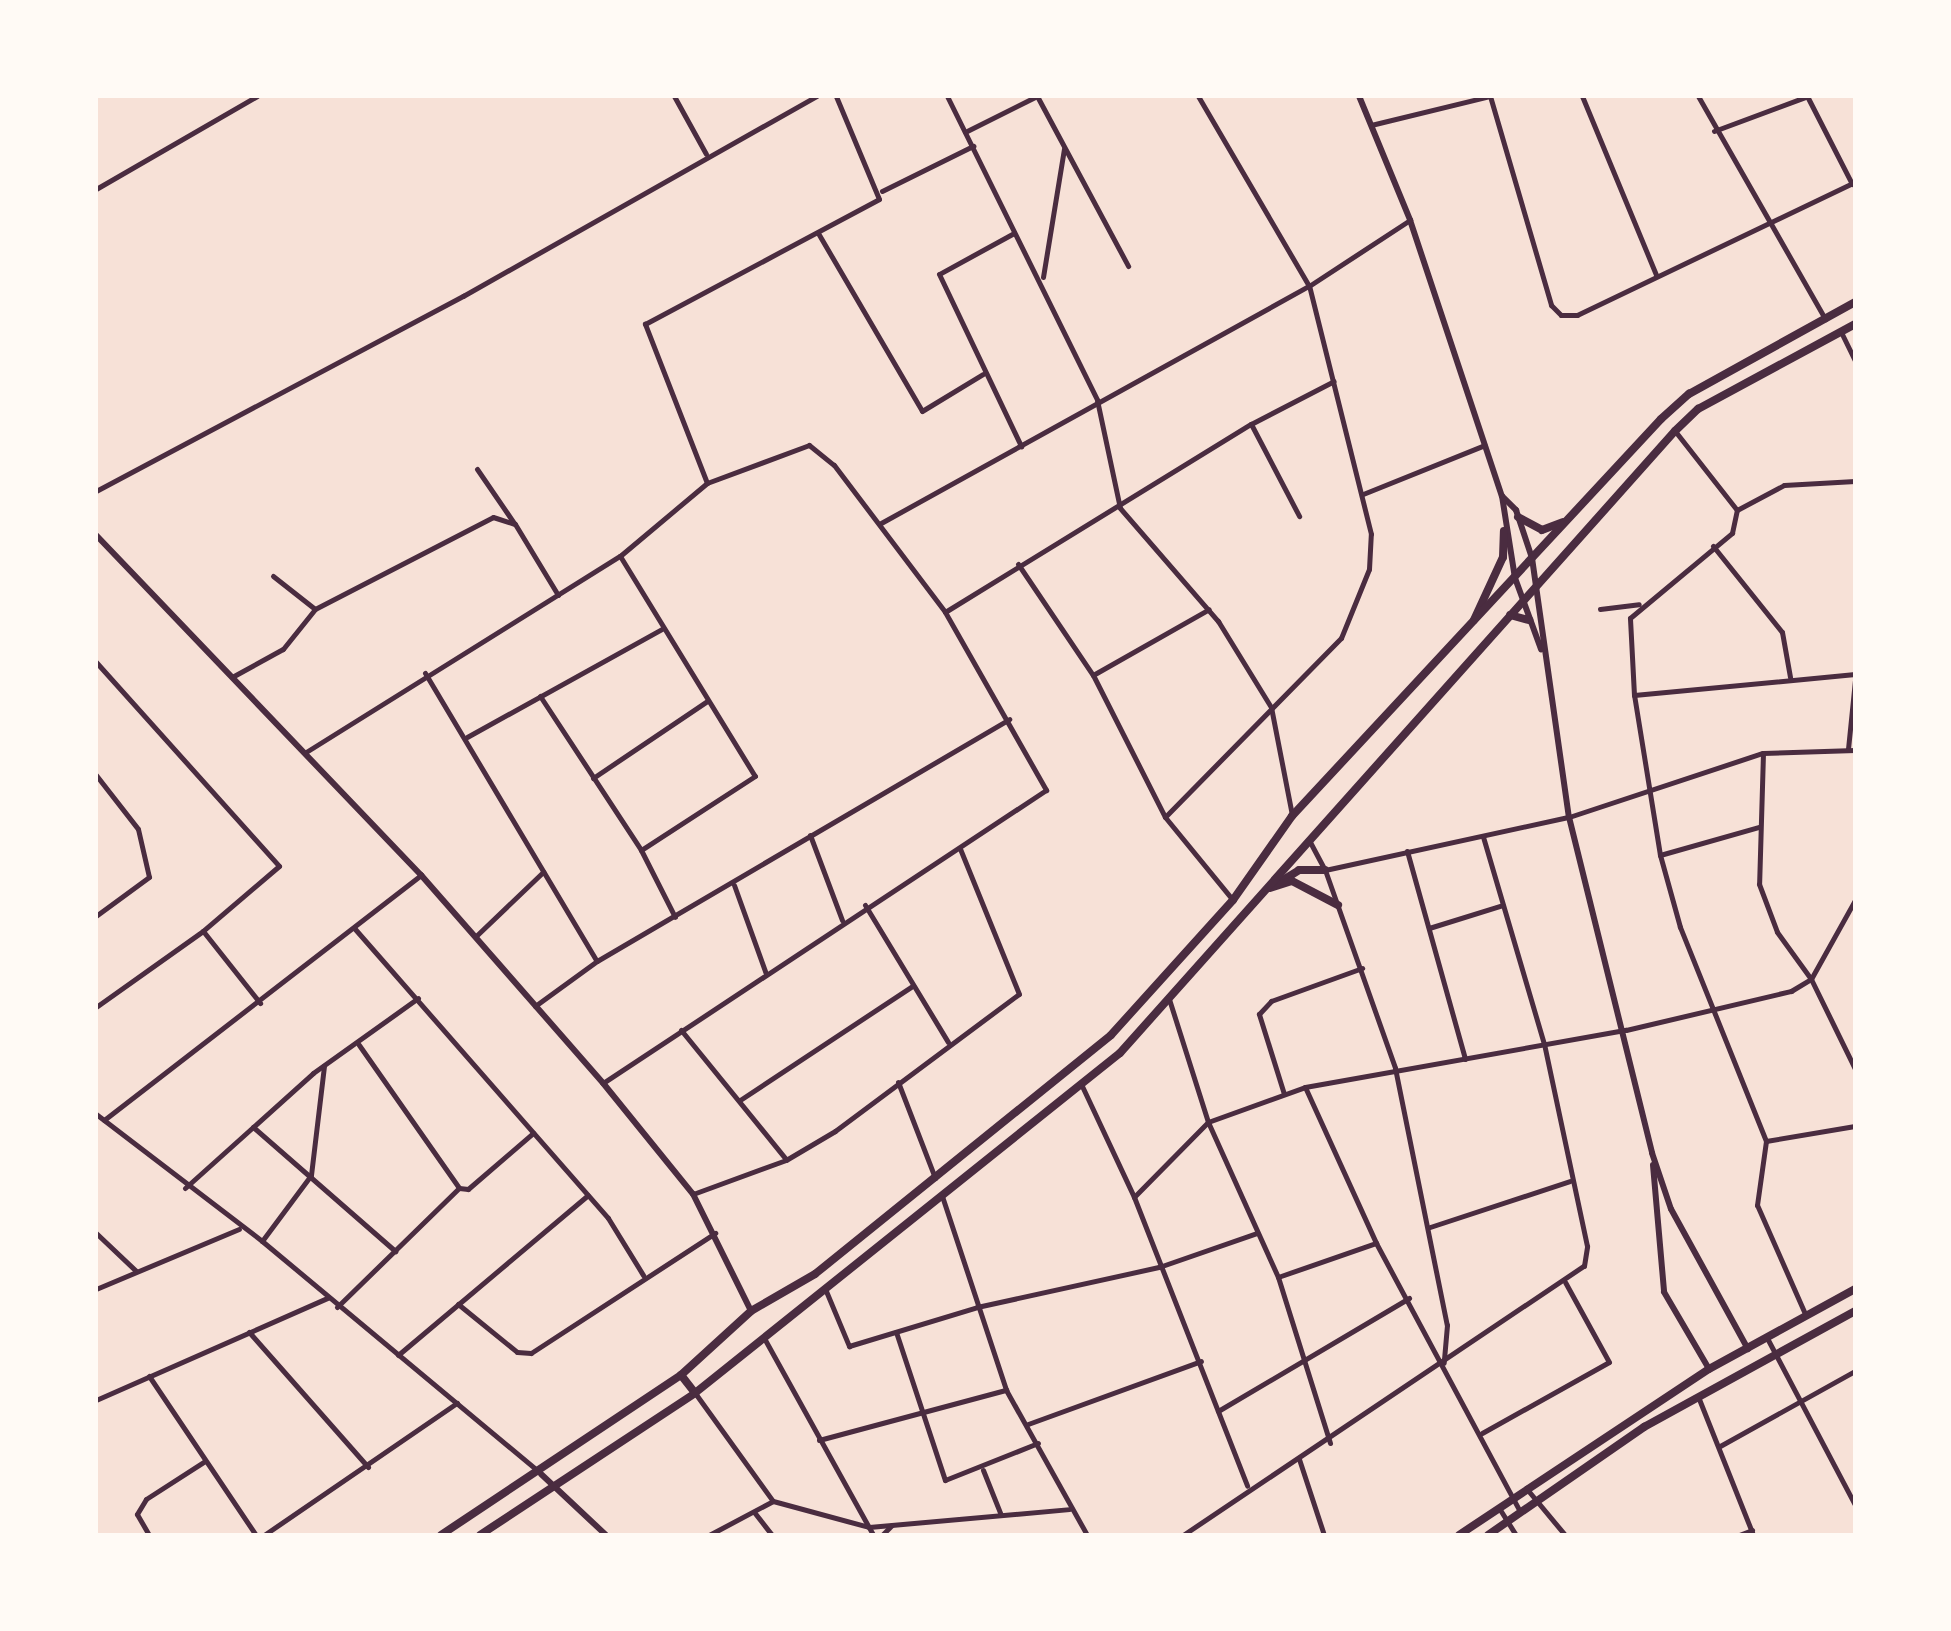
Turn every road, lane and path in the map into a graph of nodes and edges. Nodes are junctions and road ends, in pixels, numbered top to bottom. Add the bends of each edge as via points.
1 (257, 96) edge
2 (674, 96) edge
3 (817, 96) edge
4 (836, 96) edge
5 (947, 96) edge
6 (1198, 96) edge
7 (1359, 96) edge
8 (1490, 96) edge
9 (1582, 96) edge
10 (1698, 96) edge
11 (1808, 96) edge
12 (1370, 125) junction
13 (1714, 131) junction
14 (965, 132) junction
15 (973, 146) junction
16 (1064, 149) junction
17 (706, 154) junction
18 (1853, 183) edge
19 (96, 189) edge
20 (882, 191) junction
21 (1410, 220) junction
22 (1766, 223) junction
23 (818, 233) junction
24 (1014, 233) junction
25 (1128, 266) dead end
26 (1656, 275) junction
27 (1042, 278) junction
28 (1309, 286) junction
29 (1855, 302) edge
30 (1825, 319) junction
31 (1855, 324) edge
32 (1841, 332) junction
33 (1855, 361) edge
34 (983, 374) junction
35 (1334, 381) junction
36 (1097, 400) junction
37 (1251, 424) junction
38 (1675, 431) junction
39 (1485, 445) junction
40 (1021, 446) junction
41 (477, 469) dead end
42 (1855, 481) edge
43 (707, 483) junction
44 (96, 491) edge
45 (1363, 494) junction
46 (1502, 496) junction
47 (1120, 508) junction
48 (1737, 510) junction
49 (1299, 516) dead end
50 (1518, 517) junction
51 (1567, 520) junction
52 (881, 523) junction
53 (515, 524) junction
54 (1504, 531) junction
55 (96, 535) edge
56 (1713, 546) junction
57 (620, 556) junction
58 (1532, 558) junction
59 (1018, 564) junction
60 (273, 576) dead end
61 (1515, 578) junction
62 (1537, 584) junction
63 (558, 595) junction
64 (1523, 600) junction
65 (1640, 604) junction
66 (315, 609) junction
67 (1209, 609) junction
68 (1600, 609) dead end
69 (945, 612) junction
70 (1509, 615) junction
71 (1529, 620) junction
72 (662, 629) junction
73 (1470, 629) junction
74 (1541, 650) junction
75 (96, 662) edge
76 (425, 673) junction
77 (1093, 675) junction
78 (232, 677) junction
79 (1790, 677) junction
80 (1855, 677) edge
81 (1634, 695) junction
82 (540, 696) junction
83 (707, 701) junction
84 (1271, 707) junction
85 (1009, 719) junction
86 (467, 737) junction
87 (1848, 749) junction
88 (1855, 750) edge
89 (306, 752) junction
90 (1763, 753) junction
91 (96, 775) edge
92 (593, 778) junction
93 (1649, 788) junction
94 (1292, 816) junction
95 (1165, 817) junction
96 (1569, 817) junction
97 (1759, 827) junction
98 (810, 835) junction
99 (1483, 837) junction
100 (1310, 842) junction
101 (960, 849) junction
102 (641, 850) junction
103 (1407, 851) junction
104 (1660, 855) junction
105 (1325, 870) junction
106 (543, 872) junction
107 (421, 875) junction
108 (734, 885) junction
109 (1269, 889) junction
110 (1233, 900) junction
111 (1855, 900) edge
112 (865, 905) junction
113 (1338, 905) junction
114 (1503, 905) junction
115 (96, 916) edge
116 (675, 917) junction
117 (842, 920) junction
118 (1429, 928) junction
119 (355, 929) junction
120 (203, 931) junction
121 (476, 936) junction
122 (597, 961) junction
123 (1362, 968) junction
124 (766, 974) junction
125 (1811, 979) junction
126 (1162, 981) junction
127 (912, 986) junction
128 (418, 998) junction
129 (1169, 999) junction
130 (260, 1003) junction
131 (535, 1006) junction
132 (1712, 1006) junction
133 (96, 1007) edge
134 (681, 1030) junction
135 (1626, 1030) junction
136 (948, 1042) junction
137 (1544, 1044) junction
138 (359, 1045) junction
139 (1465, 1059) junction
140 (324, 1066) junction
141 (1395, 1068) junction
142 (1855, 1069) edge
143 (898, 1082) junction
144 (603, 1083) junction
145 (1082, 1086) junction
146 (1305, 1087) junction
147 (1284, 1094) junction
148 (740, 1100) junction
149 (96, 1114) edge
150 (104, 1120) junction
151 (1208, 1122) junction
152 (1855, 1126) edge
153 (253, 1127) junction
154 (533, 1133) junction
155 (1766, 1141) junction
156 (1652, 1153) junction
157 (786, 1160) junction
158 (311, 1175) junction
159 (935, 1178) junction
160 (1570, 1181) junction
161 (185, 1188) junction
162 (459, 1188) junction
163 (693, 1194) junction
164 (588, 1195) junction
165 (942, 1196) junction
166 (1134, 1197) junction
167 (1430, 1227) junction
168 (240, 1228) junction
169 (96, 1233) edge
170 (715, 1233) junction
171 (1257, 1233) junction
172 (262, 1241) junction
173 (1376, 1243) junction
174 (395, 1251) junction
175 (1159, 1267) junction
176 (136, 1272) junction
177 (643, 1275) junction
178 (1278, 1277) junction
179 (1565, 1282) junction
180 (96, 1289) edge
181 (1855, 1289) edge
182 (826, 1291) junction
183 (327, 1298) junction
184 (1409, 1298) junction
185 (458, 1304) junction
186 (337, 1307) junction
187 (977, 1307) junction
188 (751, 1311) junction
189 (1855, 1311) edge
190 (1806, 1316) junction
191 (249, 1332) junction
192 (896, 1332) junction
193 (764, 1338) junction
194 (1767, 1338) junction
195 (1748, 1349) junction
196 (398, 1355) junction
197 (1776, 1356) junction
198 (1201, 1361) junction
199 (1444, 1364) junction
200 (1305, 1366) junction
201 (1709, 1369) junction
202 (1855, 1371) edge
203 (681, 1375) junction
204 (149, 1376) junction
205 (1006, 1390) junction
206 (695, 1393) junction
207 (1699, 1399) junction
208 (96, 1400) edge
209 (1800, 1401) junction
210 (457, 1403) junction
211 (920, 1411) junction
212 (1218, 1411) junction
213 (1028, 1424) junction
214 (1482, 1433) junction
215 (819, 1440) junction
216 (1038, 1443) junction
217 (1330, 1443) junction
218 (1720, 1446) junction
219 (1299, 1459) junction
220 (205, 1461) junction
221 (368, 1467) junction
222 (983, 1470) junction
223 (541, 1474) junction
224 (1247, 1486) junction
225 (1525, 1487) junction
226 (556, 1488) junction
227 (1510, 1499) junction
228 (1534, 1500) junction
229 (773, 1501) junction
230 (1855, 1505) edge
231 (1498, 1507) junction
232 (1069, 1509) junction
233 (1520, 1511) junction
234 (754, 1512) junction
235 (1001, 1515) junction
236 (1509, 1520) junction
237 (893, 1525) junction
238 (869, 1527) junction
239 (1752, 1533) edge
240 (149, 1535) edge
241 (256, 1535) edge
242 (264, 1535) edge
243 (441, 1535) edge
244 (480, 1535) edge
245 (606, 1535) edge
246 (709, 1535) edge
247 (772, 1535) edge
248 (873, 1535) edge
249 (882, 1535) edge
250 (1087, 1535) edge
251 (1183, 1535) edge
252 (1324, 1535) edge
253 (1459, 1535) edge
254 (1488, 1535) edge
255 (1516, 1535) edge
256 (1565, 1535) edge
257 (1739, 1535) edge

1 - 19 street
2 - 17 street
3 - 17 street
4 - 20 street
5 - 14 street
6 - 28 street
7 - 12 street
8 - 12 street
8 - 26 street via 1551,305 1561,315 1577,315
9 - 26 street
10 - 13 street
11 - 13 street
11 - 18 street
12 - 21 street
13 - 22 street
14 - 15 street
14 - 16 street via 1037,96
15 - 20 street
15 - 24 street
16 - 25 street
16 - 27 street
17 - 44 street via 463,296
18 - 22 street
20 - 23 street
21 - 28 street
21 - 39 street
22 - 26 street
22 - 30 street
23 - 34 street via 922,411
23 - 43 street via 645,324
24 - 27 street
24 - 34 street via 939,274
27 - 36 street
28 - 35 street
28 - 36 street
29 - 30 main road
30 - 51 main road via 1689,394
31 - 32 main road
32 - 33 street
32 - 38 main road via 1698,409
34 - 40 street
35 - 37 street
35 - 45 street
36 - 40 street
36 - 47 street
37 - 47 street
37 - 49 street
38 - 48 street
38 - 62 main road
39 - 45 street
39 - 46 street
40 - 52 street
41 - 53 street
42 - 48 street via 1784,485
43 - 52 street via 809,445 819,448
43 - 57 street
45 - 84 street via 1369,569 1341,638
46 - 50 street
46 - 54 street
47 - 59 street
47 - 67 street
48 - 56 street via 1732,533
50 - 51 main road via 1542,530
50 - 58 street
51 - 58 main road
52 - 69 street
53 - 63 street
53 - 66 street via 493,517
54 - 61 street
54 - 73 main road via 1503,557
55 - 78 street
56 - 65 street
56 - 79 street via 1782,632
57 - 63 street
57 - 72 street
58 - 61 main road
58 - 62 street
59 - 69 street
59 - 77 street
60 - 66 street
61 - 64 street
61 - 73 main road
62 - 64 main road
62 - 74 street
63 - 76 street
64 - 70 main road
64 - 71 street
65 - 68 street
65 - 81 street via 1630,618
66 - 78 street via 283,649
67 - 77 street
67 - 84 street
69 - 85 street
70 - 71 main road
70 - 100 main road
71 - 74 street
72 - 82 street
72 - 83 street
73 - 94 main road
74 - 96 street
75 - 120 street via 279,866
76 - 86 street
76 - 89 street
77 - 95 street
78 - 89 street
79 - 80 street
79 - 81 street
80 - 87 street
81 - 93 street
82 - 86 street
82 - 92 street
83 - 92 street
83 - 102 street via 755,776
84 - 94 street
84 - 95 street
85 - 98 street
85 - 101 street via 1046,790
86 - 106 street
87 - 88 street
87 - 90 street
89 - 107 street
90 - 93 street
90 - 97 street
91 - 115 street via 138,829 149,877
92 - 102 street
93 - 96 street
93 - 104 street
94 - 110 main road
95 - 110 street
96 - 99 street
96 - 135 street
97 - 104 street
97 - 125 street via 1759,884 1777,932
98 - 108 street
98 - 117 street
99 - 103 street
99 - 114 street
100 - 105 street
100 - 109 main road
101 - 112 street
101 - 136 street via 1019,994
102 - 116 street
103 - 105 street
103 - 118 street
104 - 132 street
105 - 109 main road via 1299,870
105 - 113 street
106 - 121 street
106 - 122 street
107 - 119 street
107 - 121 street
108 - 116 street
108 - 124 street
109 - 113 main road via 1292,881
109 - 129 main road
110 - 126 main road
111 - 125 street
112 - 117 street
112 - 127 street
113 - 123 street
114 - 118 street
114 - 137 street
116 - 122 street
117 - 124 street
118 - 139 street
119 - 128 street
119 - 130 street
120 - 130 street
120 - 133 street
121 - 131 street
122 - 131 street
123 - 141 street
123 - 147 street via 1271,1001 1259,1014
124 - 134 street
125 - 132 street via 1791,991
125 - 142 street
126 - 129 main road
126 - 159 main road via 1111,1035
127 - 136 street
127 - 148 street
128 - 138 street
128 - 154 street
129 - 145 main road
129 - 151 street
130 - 150 street
131 - 144 street
132 - 135 street
132 - 155 street
134 - 144 street
134 - 148 street
135 - 137 street
135 - 156 street
136 - 143 street
137 - 139 street
137 - 160 street
138 - 140 street
138 - 162 street
139 - 141 street
140 - 153 street
140 - 158 street
141 - 146 street
141 - 167 street
143 - 157 street
143 - 159 street
144 - 163 street
145 - 165 main road
145 - 166 street
146 - 147 street
146 - 173 street
147 - 151 street
148 - 157 street
149 - 150 street
150 - 161 street
151 - 166 street
151 - 171 street
152 - 155 street
153 - 158 street
153 - 161 street
154 - 162 street via 468,1189
154 - 164 street
155 - 190 street via 1757,1205
156 - 195 street via 1671,1209
156 - 201 street via 1664,1292
157 - 163 street
158 - 172 street
158 - 174 street
159 - 165 main road
159 - 188 main road via 815,1274
160 - 167 street
160 - 179 street via 1587,1246 1584,1266
161 - 168 street
162 - 174 street
163 - 170 street
164 - 177 street
164 - 185 street
165 - 182 main road
165 - 187 street
166 - 175 street
167 - 199 street via 1447,1325
168 - 172 street
168 - 176 street
169 - 176 street
170 - 177 street via 664,1269
170 - 188 street
171 - 175 street
171 - 178 street
172 - 183 street
173 - 178 street
173 - 184 street
174 - 186 street
175 - 187 street
175 - 198 street
176 - 180 street
177 - 185 street via 531,1353 517,1352
178 - 200 street
179 - 199 street
179 - 214 street via 1609,1362
181 - 190 main road
182 - 192 street via 849,1346
182 - 193 main road
183 - 186 street
183 - 191 street
184 - 199 street
184 - 200 street
185 - 196 street
186 - 196 street
187 - 192 street
187 - 205 street
188 - 203 main road
189 - 197 main road
190 - 194 main road
191 - 204 street
191 - 221 street
192 - 211 street
193 - 206 main road
193 - 215 street
194 - 195 main road
194 - 197 street
195 - 201 main road
196 - 210 street
197 - 207 main road
197 - 209 street
198 - 212 street
198 - 213 street
199 - 214 street
199 - 217 street
200 - 212 street
200 - 217 street
201 - 225 main road
202 - 209 street
203 - 206 main road
203 - 223 main road
204 - 208 street
204 - 220 street
205 - 211 street
205 - 213 street
206 - 226 main road
206 - 229 street
207 - 218 street
207 - 228 main road
209 - 218 street
209 - 230 street
210 - 221 street
210 - 223 street
211 - 215 street
211 - 222 street via 945,1480
212 - 224 street
213 - 216 street
214 - 227 street
215 - 238 street
216 - 222 street
216 - 232 street
217 - 219 street
218 - 239 street
219 - 224 street
219 - 252 street
220 - 240 street via 146,1499 137,1514
220 - 241 street
221 - 242 street
222 - 235 street
223 - 226 street
223 - 243 main road
224 - 251 street
225 - 227 main road
225 - 228 street
226 - 244 main road
226 - 245 street
227 - 231 main road
227 - 233 street
228 - 233 main road
228 - 256 street
229 - 234 street
229 - 238 street
231 - 236 street
231 - 253 main road
232 - 235 street
232 - 250 street
233 - 236 main road
234 - 246 street
234 - 247 street
235 - 237 street
236 - 254 main road
236 - 255 street
237 - 238 street
237 - 249 street
238 - 248 street
239 - 257 street

